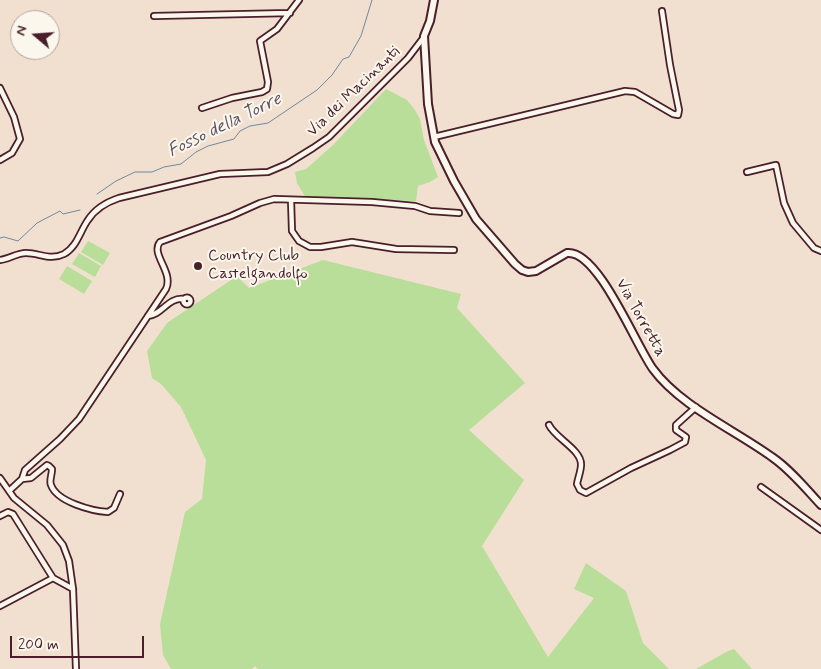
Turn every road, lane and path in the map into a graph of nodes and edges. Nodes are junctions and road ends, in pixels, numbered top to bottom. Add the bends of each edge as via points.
1 (299, 0) edge
2 (434, 0) edge
3 (662, 10) dead end
4 (290, 13) junction
5 (154, 16) dead end
6 (424, 36) junction
7 (0, 88) edge
8 (202, 108) dead end
9 (434, 137) junction
10 (0, 160) edge
11 (747, 172) dead end
12 (291, 200) junction
13 (459, 213) dead end
14 (454, 250) dead end
15 (821, 251) edge
16 (0, 260) edge
17 (184, 299) dead end
18 (148, 316) junction
19 (696, 407) junction
20 (549, 425) dead end
21 (0, 478) edge
22 (22, 479) junction
23 (761, 487) dead end
24 (9, 491) junction
25 (120, 494) dead end
26 (821, 505) edge
27 (0, 516) edge
28 (821, 530) edge
29 (53, 578) junction
30 (73, 589) junction
31 (0, 606) edge
32 (76, 669) edge

1 - 4 street
2 - 6 street, Via Torretta
3 - 9 street via 680,110 678,115 626,90
4 - 5 street
4 - 8 street via 277,29 259,42 268,81 266,90
6 - 9 street, Via Torretta
6 - 16 street, Via dei Macinanti via 408,58 329,136 287,164 268,172 220,174 119,198 106,203 93,214 76,242 65,253 52,258 23,254
7 - 10 street via 20,139 12,153
9 - 19 street, Via Torretta via 469,209 515,264 523,271 531,272 566,253 577,255 606,283 655,371
11 - 15 street via 776,165 792,223 814,248
12 - 13 street via 412,205 430,211
12 - 14 street via 292,232 310,247 352,242 396,250
12 - 18 street via 265,201 158,243 157,250 168,284
17 - 18 street via 168,303 153,316
18 - 22 street via 79,419 25,470
19 - 20 street via 676,426 676,430 686,437 684,442 586,493 577,484 580,458
19 - 26 street, Via Torretta via 779,462
21 - 24 street
22 - 24 street
22 - 25 street via 31,478 48,465 52,470 51,486 62,498 105,512 113,509
23 - 28 street
24 - 30 street via 38,517 62,546 70,565
27 - 29 street via 8,512 13,515
29 - 30 street
29 - 31 street
30 - 32 street

